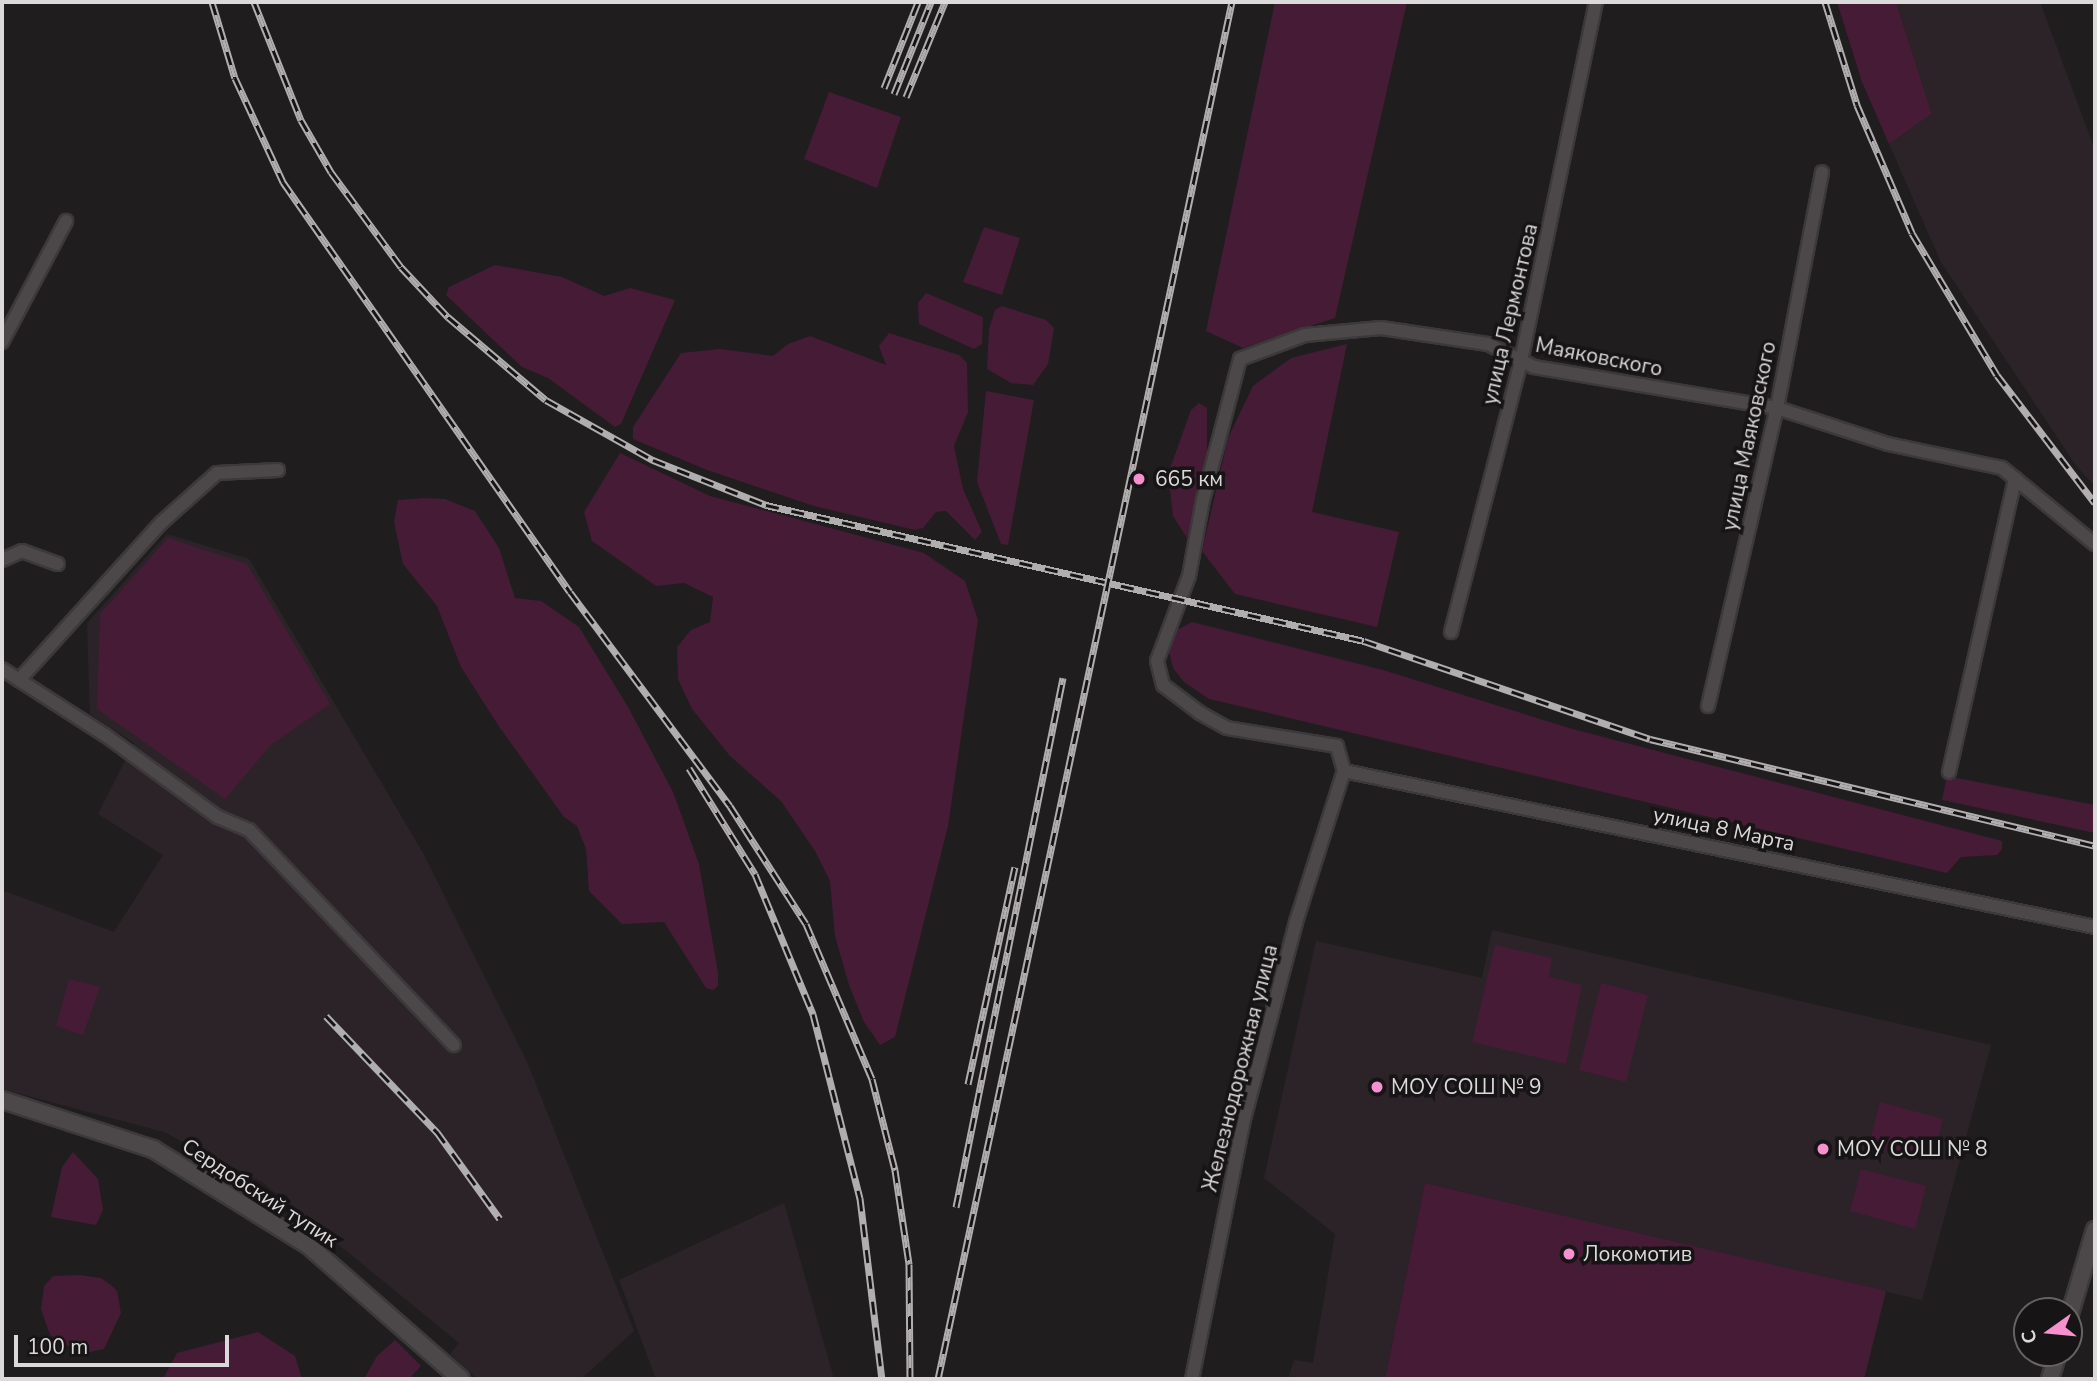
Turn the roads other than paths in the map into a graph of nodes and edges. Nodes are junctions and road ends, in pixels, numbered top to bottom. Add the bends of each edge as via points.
1 (1596, 2) edge
2 (1822, 172) dead end
3 (66, 221) dead end
4 (2, 342) edge
5 (1521, 360) junction
6 (1777, 408) junction
7 (278, 470) dead end
8 (2015, 478) junction
9 (2095, 544) edge
10 (2, 559) edge
11 (58, 564) dead end
12 (1451, 632) dead end
13 (2, 670) edge
14 (19, 680) junction
15 (1708, 706) dead end
16 (1344, 771) junction
17 (1949, 772) dead end
18 (2095, 927) edge
19 (454, 1045) dead end
20 (2, 1100) edge
21 (2095, 1230) edge
22 (2075, 1297) edge
23 (461, 1379) edge
24 (1192, 1379) edge

1 - 5 street, улица Лермонтова
2 - 6 street, улица Маяковского
3 - 4 street
5 - 6 street, Маяковского via 1534,368
5 - 12 street, улица Лермонтова
5 - 16 street, Маяковского via 1488,344 1381,328 1306,335 1240,359 1203,500 1189,576 1157,661 1163,685 1227,728 1337,746
6 - 8 street, Маяковского via 1888,444 2002,468
6 - 15 street, улица Маяковского
7 - 14 street via 217,473 161,523
8 - 9 street, Маяковского
8 - 17 street
10 - 11 street via 22,551
13 - 14 street
14 - 19 street via 218,817 249,830
16 - 18 street, улица 8 Марта
16 - 24 street, Железнодорожная улица via 1302,900 1247,1110
20 - 23 street, Сердобский тупик via 153,1149 308,1245
21 - 22 street

